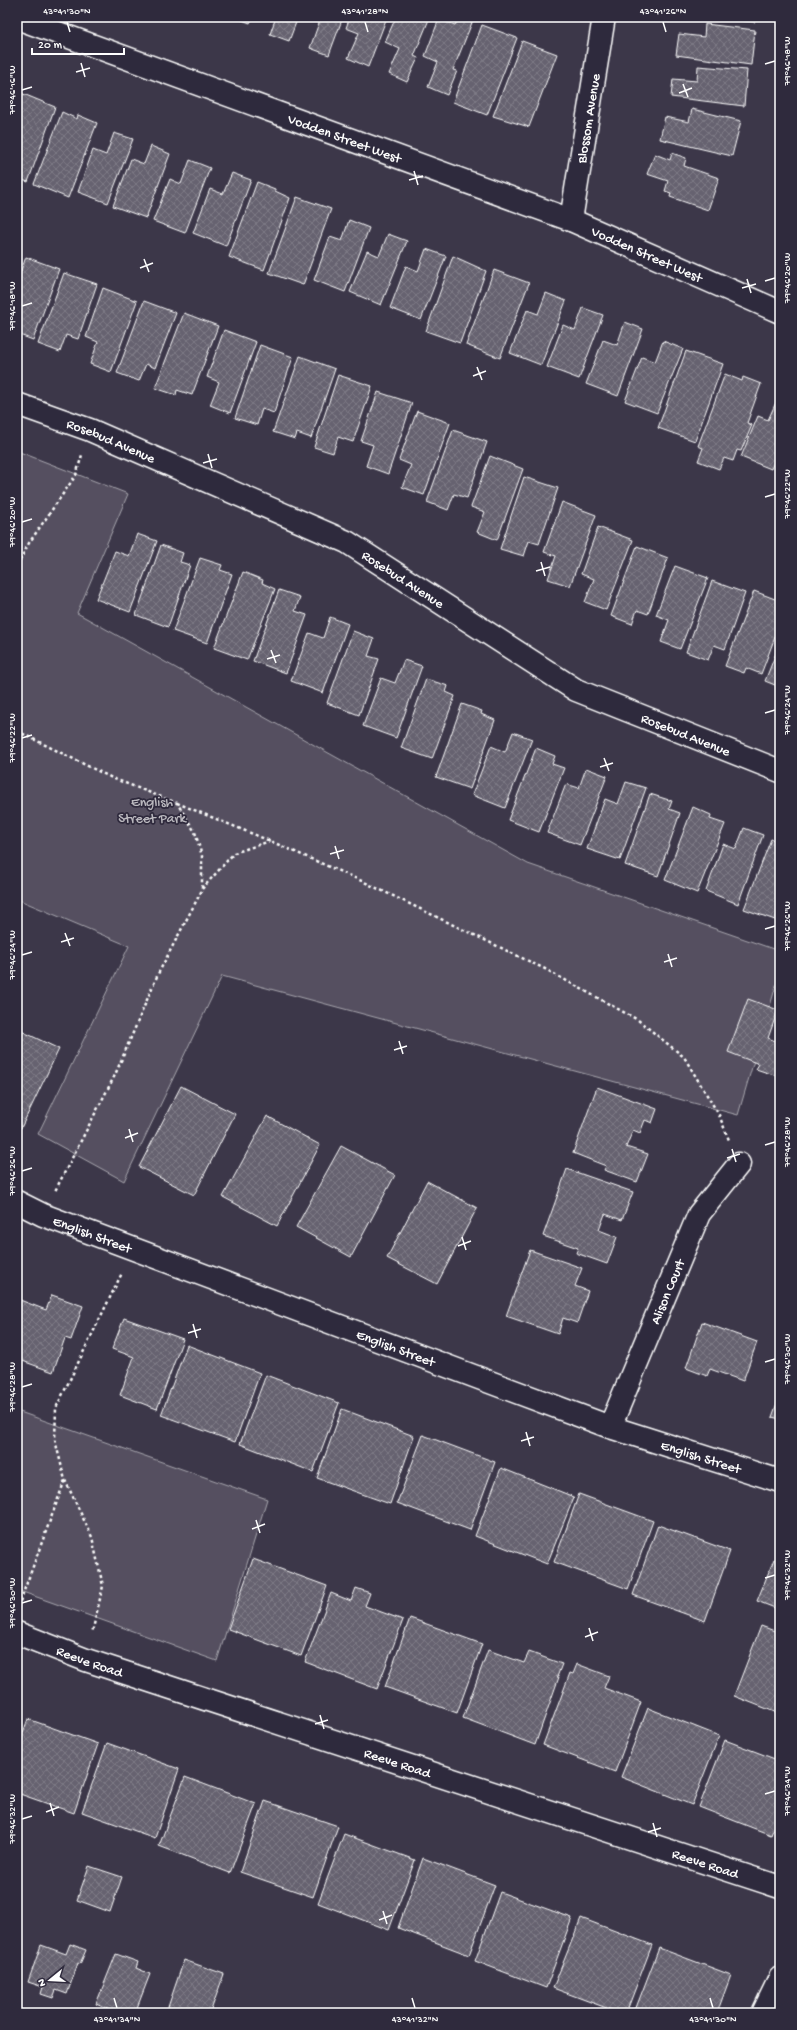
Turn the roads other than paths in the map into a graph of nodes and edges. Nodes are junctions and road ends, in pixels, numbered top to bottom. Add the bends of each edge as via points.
1 (604, 17) edge
2 (17, 18) edge
3 (571, 220) junction
4 (780, 312) edge
5 (17, 404) edge
6 (780, 771) edge
7 (739, 1164) road end
8 (17, 1202) edge
9 (610, 1427) junction
10 (780, 1481) edge
11 (17, 1633) edge
12 (780, 1887) edge
13 (780, 1978) edge
14 (763, 2013) edge

1 - 3 street, Blossom Avenue
2 - 3 street, Vodden Street West
3 - 4 street, Vodden Street West
5 - 6 street, Rosebud Avenue via 90,430 347,542 576,690
7 - 9 street, Alison Court via 699,1214
8 - 9 street, English Street via 43,1215
9 - 10 street, English Street
11 - 12 street, Reeve Road via 86,1660
13 - 14 street

